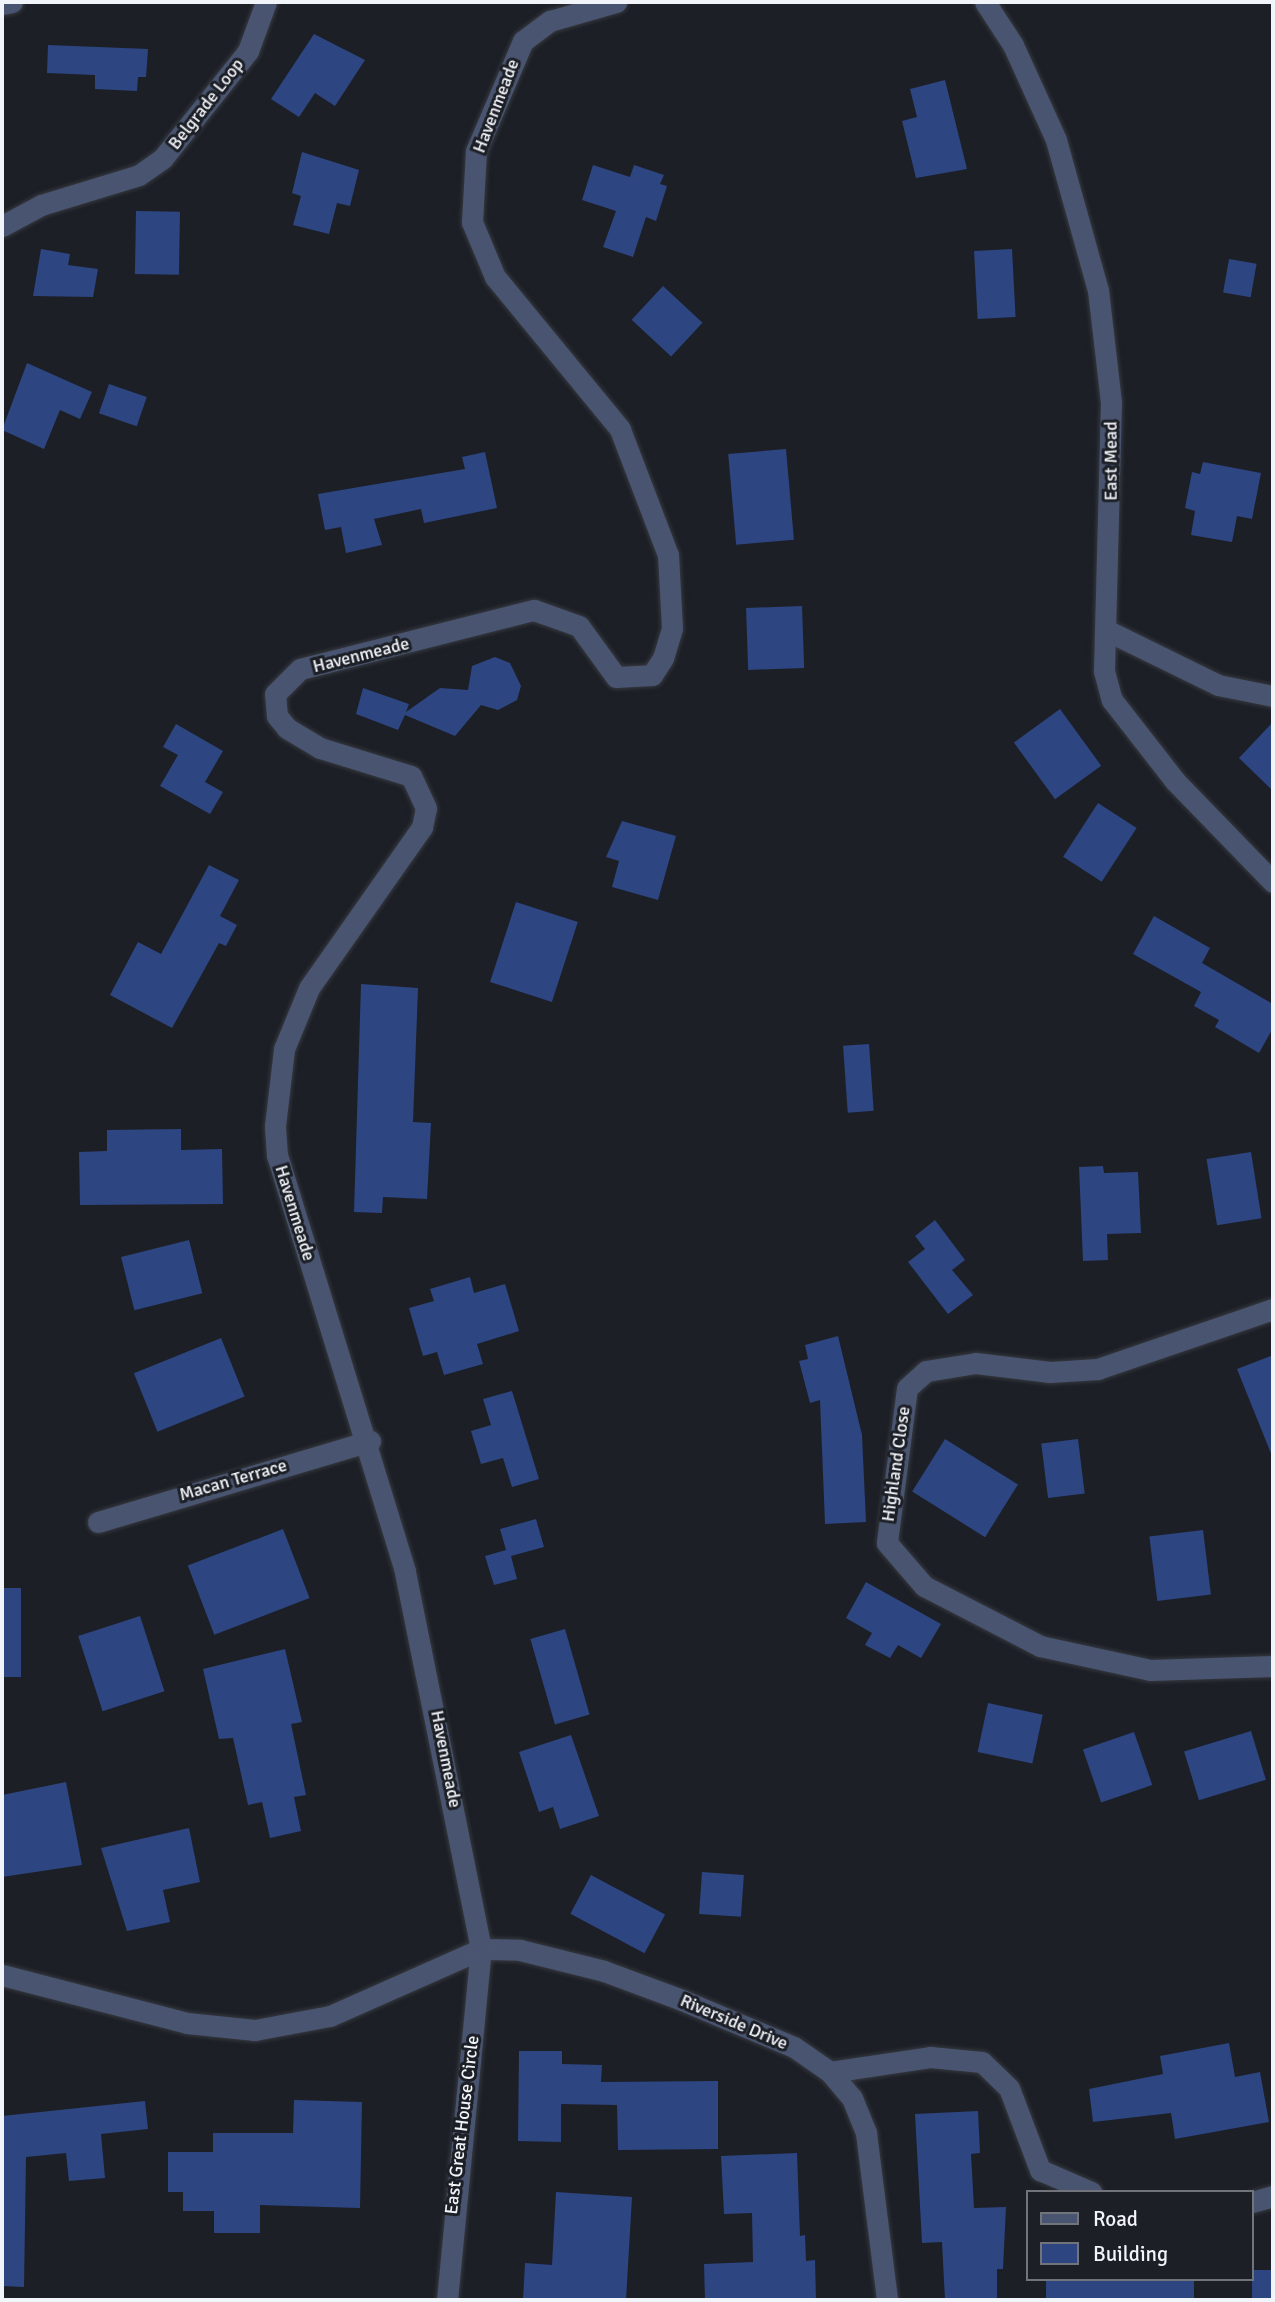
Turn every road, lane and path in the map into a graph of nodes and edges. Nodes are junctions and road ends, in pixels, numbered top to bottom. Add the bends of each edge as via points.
1 (12, 2) edge
2 (266, 2) edge
3 (616, 2) edge
4 (985, 2) edge
5 (2, 4) edge
6 (2, 226) edge
7 (1108, 631) junction
8 (1273, 696) edge
9 (1273, 882) edge
10 (1273, 1309) edge
11 (370, 1441) junction
12 (98, 1522) dead end
13 (1273, 1666) edge
14 (481, 1949) junction
15 (2, 1975) edge
16 (830, 2072) junction
17 (1086, 2190) edge
18 (1273, 2196) edge
19 (1254, 2201) edge
20 (447, 2300) edge
21 (887, 2300) edge

1 - 5 street
2 - 6 street, Belgrade Loop via 248,51 163,158 139,175 41,205
3 - 11 street, Havenmeade via 550,21 523,41 476,151 472,211 480,250 495,277 620,429 668,555 672,628 663,658 652,675 616,677 579,626 534,610 300,669 286,677 275,694 277,716 286,728 320,748 411,776 426,808 422,827 309,988 277,1078 277,1156
4 - 7 street, East Mead via 1013,45 1056,140 1098,290 1111,402
7 - 8 street via 1173,667 1236,691
7 - 9 street, East Mead via 1104,671 1112,700 1175,781
10 - 13 street, Highland Close via 1098,1368 1050,1372 976,1363 926,1371 907,1388 887,1544 924,1586 1040,1646 1150,1670
11 - 12 street, Macan Terrace
11 - 14 street, Havenmeade via 436,1707
14 - 15 street via 330,2016 254,2030 187,2024
14 - 16 street, Riverside Drive via 520,1950 604,1972 757,2028
14 - 20 street, East Great House Circle via 447,2243
16 - 17 street via 930,2057 982,2062 1009,2088 1040,2170
16 - 21 street, Riverside Drive via 852,2098 866,2133
18 - 19 street

